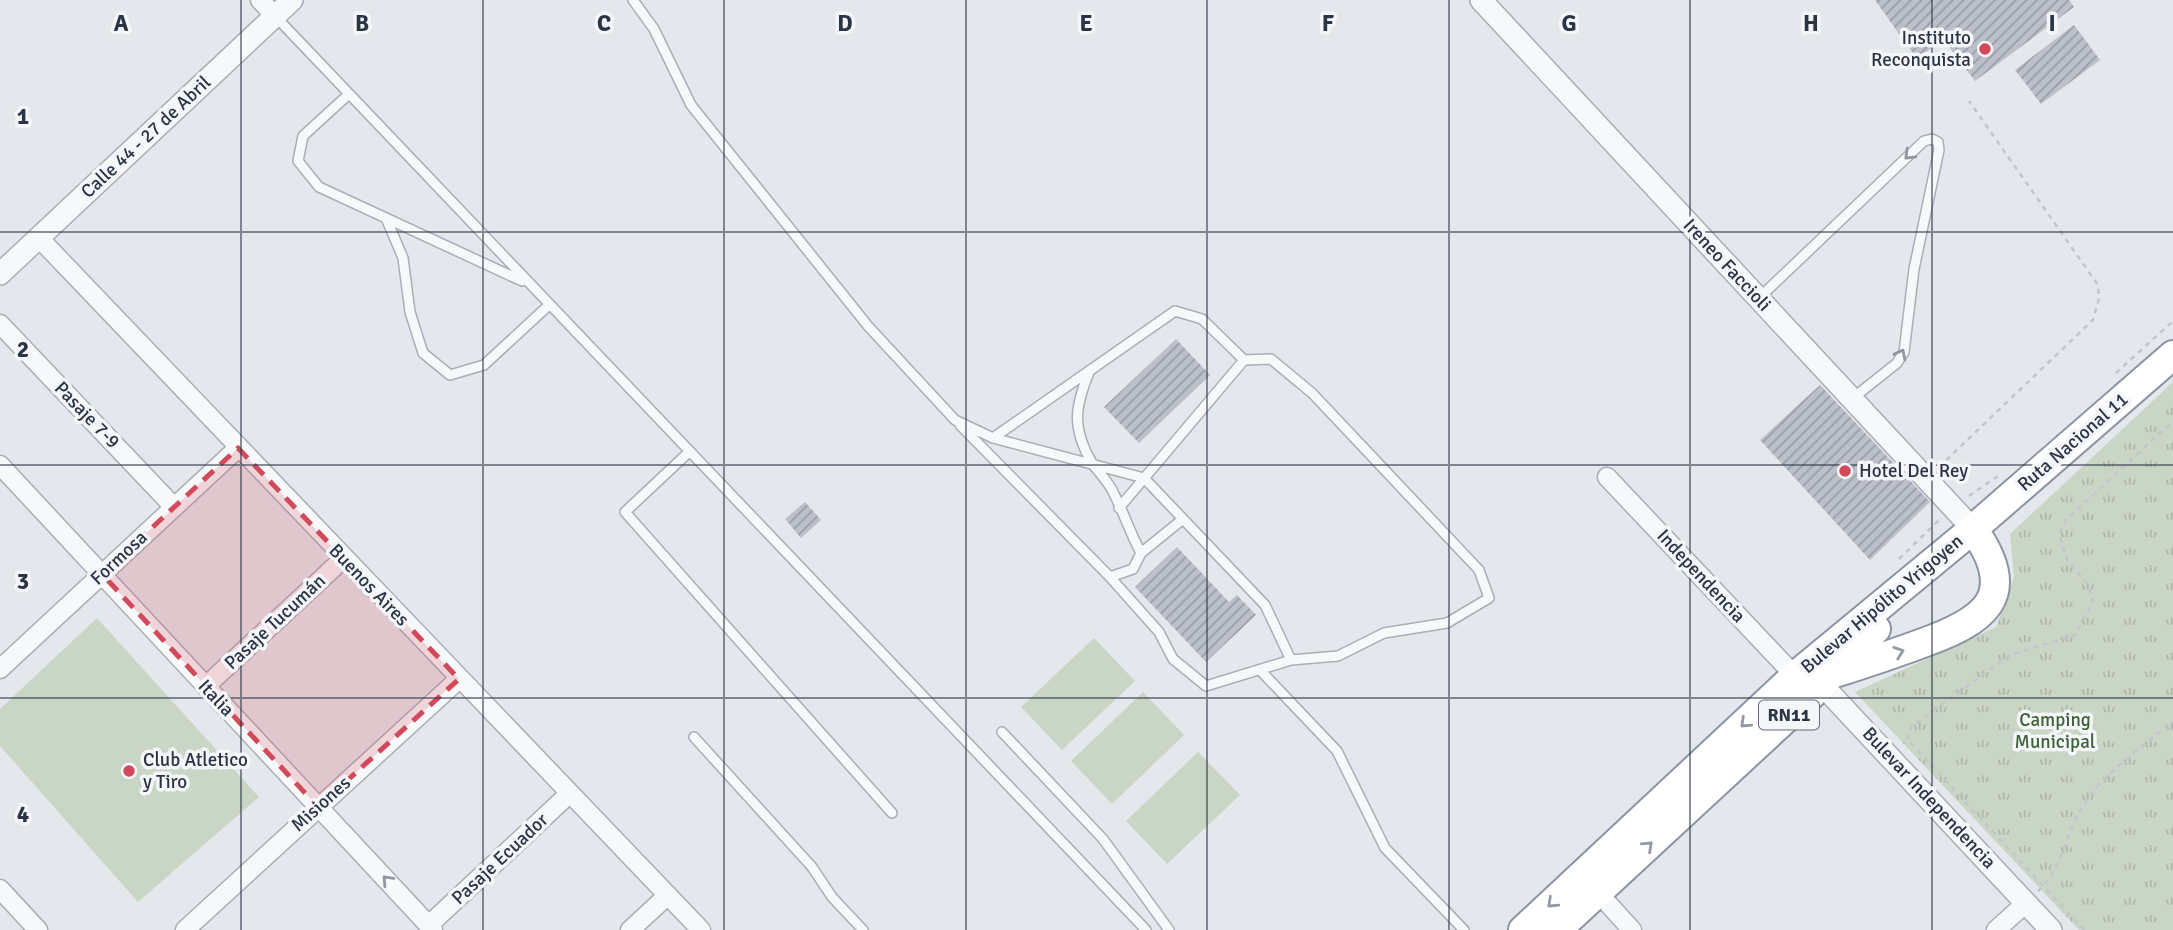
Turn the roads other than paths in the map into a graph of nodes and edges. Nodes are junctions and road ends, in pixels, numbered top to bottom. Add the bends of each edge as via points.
1 (260, 0) edge
2 (292, 0) edge
3 (633, 0) edge
4 (1481, 0) edge
5 (275, 16) junction
6 (349, 94) junction
7 (386, 218) junction
8 (39, 238) junction
9 (0, 274) edge
10 (529, 284) junction
11 (1758, 299) junction
12 (549, 305) junction
13 (0, 324) edge
14 (2173, 355) edge
15 (1244, 360) junction
16 (1091, 369) junction
17 (1851, 399) junction
18 (955, 421) junction
19 (993, 438) junction
20 (239, 448) junction
21 (689, 452) junction
22 (1091, 462) junction
23 (1, 467) edge
24 (1606, 477) dead end
25 (1144, 478) junction
26 (174, 507) junction
27 (1119, 508) junction
28 (1183, 519) junction
29 (1973, 529) junction
30 (1141, 553) junction
31 (344, 558) junction
32 (102, 574) junction
33 (1110, 577) junction
34 (1291, 660) junction
35 (0, 669) edge
36 (1260, 670) junction
37 (459, 679) junction
38 (1814, 679) junction
39 (206, 686) junction
40 (1002, 732) dead end
41 (694, 737) dead end
42 (570, 793) junction
43 (318, 807) junction
44 (892, 813) dead end
45 (1594, 889) junction
46 (1, 891) edge
47 (668, 895) junction
48 (2020, 907) junction
49 (431, 928) edge
50 (38, 930) edge
51 (185, 930) edge
52 (629, 930) edge
53 (701, 930) edge
54 (863, 930) edge
55 (1146, 930) edge
56 (1170, 930) edge
57 (1464, 930) edge
58 (1523, 930) edge
59 (1557, 930) edge
60 (1632, 930) edge
61 (1996, 930) edge
62 (2032, 930) edge
63 (2051, 930) edge

1 - 5 street
2 - 5 street, Calle 44 - 27 de Abril
3 - 18 lane via 654,29 691,105 868,326
4 - 11 street, Ireneo Faccioli
5 - 6 lane
5 - 8 street, Calle 44 - 27 de Abril
6 - 7 lane via 303,136 298,160 319,187
6 - 10 lane
7 - 10 lane
7 - 12 lane via 403,258 410,312 423,353 450,375 484,365
8 - 9 street, Calle 44 - 27 de Abril
8 - 20 street, Buenos Aires
10 - 12 lane
11 - 17 street, Ireneo Faccioli
17 -> 11 lane via 1897,363 1904,352 1913,269 1938,142 1924,141
12 - 21 lane
13 - 26 street, Pasaje 7-9
14 - 29 highway, Ruta Nacional 11 / RN11
15 - 16 lane via 1202,319 1175,311
15 - 25 lane
15 - 34 lane via 1270,359 1312,393 1479,570 1489,598 1447,623 1384,633 1338,656
16 - 19 lane
16 - 22 lane via 1077,401 1077,428
17 - 29 street, Ireneo Faccioli
18 - 19 lane
18 - 33 lane
19 - 22 lane
20 - 26 street, Formosa
20 - 31 street, Buenos Aires
21 - 44 lane via 625,512
21 - 55 lane
22 - 25 lane
22 - 27 lane via 1114,493
23 - 32 street, Italia
24 - 38 street, Independencia
25 - 27 lane
25 - 28 lane
26 - 32 street, Formosa
27 - 30 lane
28 - 30 lane
28 - 34 lane via 1265,605
29 - 38 highway, Bulevar Hipólito Yrigoyen / RN11
38 -> 29 highway, RN11 via 1961,630 1987,608 1994,583 1991,561
30 - 33 lane via 1133,569
31 - 37 street, Buenos Aires
31 - 39 street, Pasaje Tucumán
32 - 35 street, Formosa
32 - 39 street, Italia
33 - 36 lane via 1159,632 1172,659 1206,686
34 - 36 lane
36 - 57 lane via 1337,751 1385,848
37 - 42 street, Buenos Aires
37 - 43 street, Misiones
38 - 45 highway, Bulevar Hipólito Yrigoyen / RN11
38 - 48 street, Bulevar Independencia
39 - 43 street, Italia
40 - 56 lane via 1103,839
41 - 54 lane
42 - 47 street, Buenos Aires
42 - 49 street, Pasaje Ecuador
49 -> 43 street, Italia
43 - 51 street, Misiones
45 -> 58 highway, Bulevar Hipólito Yrigoyen / RN11
45 - 59 highway, Bulevar Hipólito Yrigoyen / RN11
45 - 60 street
46 - 50 street
47 - 52 street
47 - 53 street, Buenos Aires
48 - 61 street
48 - 62 street, Bulevar Independencia
48 - 63 street, Bulevar Independencia

